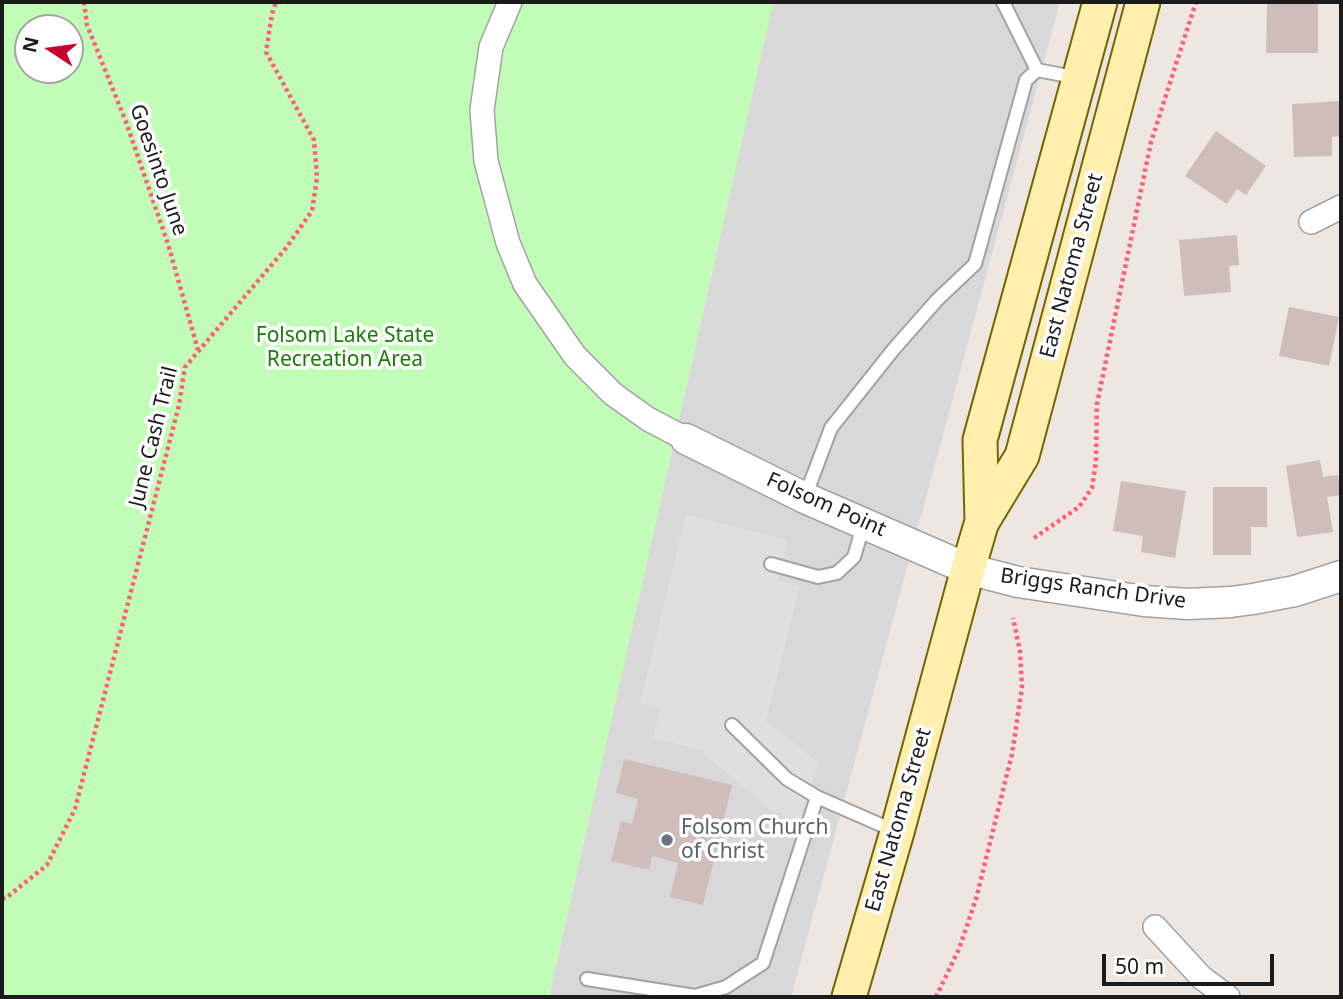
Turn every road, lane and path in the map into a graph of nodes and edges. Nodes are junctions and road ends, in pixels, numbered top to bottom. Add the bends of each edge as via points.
1 (85, 2) edge
2 (276, 2) edge
3 (1003, 2) edge
4 (1100, 2) edge
5 (1143, 2) edge
6 (1196, 2) edge
7 (508, 3) edge
8 (1037, 69) junction
9 (1079, 79) junction
10 (1341, 207) edge
11 (1311, 222) dead end
12 (198, 351) junction
13 (686, 439) joint
14 (805, 498) junction
15 (864, 522) junction
16 (982, 522) junction
17 (1034, 538) dead end
18 (771, 564) dead end
19 (968, 569) junction
20 (1341, 576) edge
21 (1013, 618) dead end
22 (732, 725) dead end
23 (817, 797) junction
24 (897, 832) junction
25 (2, 899) edge
26 (1155, 927) dead end
27 (587, 979) dead end
28 (695, 996) edge
29 (849, 997) edge
30 (936, 997) edge
31 (1228, 997) edge

1 - 12 path, Goesinto June via 87,25 168,244
2 - 12 path, June Cash Trail via 266,52 314,140 317,178 312,211
3 - 8 lane
4 - 9 main road, East Natoma Street
5 - 16 main road, East Natoma Street via 1022,456
6 - 17 path via 1151,142 1097,404 1092,488 1079,507
7 - 13 street via 491,47 482,110 486,161 508,243 525,284 575,356 613,394
8 - 9 lane
8 - 14 lane via 1026,80 975,264 893,349 831,428
9 - 16 main road, East Natoma Street via 980,440
10 - 11 street
12 - 25 path, June Cash Trail via 185,367 75,809 47,865
13 - 14 street, Folsom Point
14 - 15 street, Folsom Point
15 - 18 lane via 855,557 837,573 817,577
15 - 19 street, Folsom Point
16 - 19 main road, East Natoma Street
19 - 20 street, Briggs Ranch Drive via 1018,582 1188,604 1253,599
19 - 24 main road, East Natoma Street
21 - 30 path via 1022,688 1012,754 976,899
22 - 23 lane via 787,779
23 - 24 lane
23 - 28 lane via 763,963 726,987
24 - 29 main road, East Natoma Street
26 - 31 street via 1202,978
27 - 28 lane

